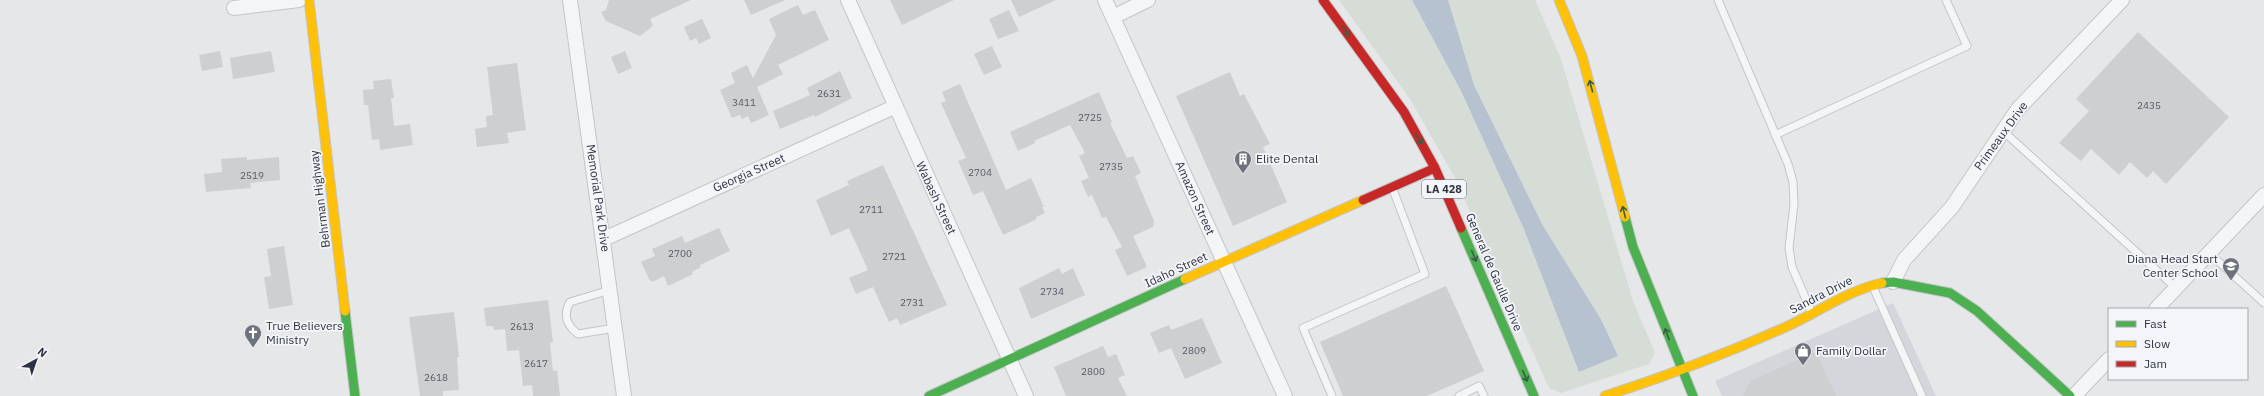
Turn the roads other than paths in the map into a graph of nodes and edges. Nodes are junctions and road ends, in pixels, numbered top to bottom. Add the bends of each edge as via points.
1 (299, 0) edge
2 (309, 0) edge
3 (570, 0) edge
4 (848, 0) edge
5 (1105, 0) edge
6 (1148, 0) edge
7 (1323, 0) edge
8 (1559, 0) edge
9 (1718, 0) edge
10 (1946, 0) edge
11 (2122, 0) edge
12 (234, 8) dead end
13 (1113, 17) junction
14 (894, 107) junction
15 (2003, 131) junction
16 (1775, 135) junction
17 (1435, 168) junction
18 (1392, 187) junction
19 (2264, 195) edge
20 (604, 239) junction
21 (2209, 253) junction
22 (1224, 261) junction
23 (1893, 282) junction
24 (1873, 285) junction
25 (2176, 288) junction
26 (610, 290) junction
27 (2264, 303) edge
28 (2157, 308) edge
29 (1812, 313) junction
30 (615, 328) junction
31 (1010, 360) junction
32 (2108, 360) edge
33 (1681, 371) junction
34 (355, 396) edge
35 (624, 396) edge
36 (929, 396) edge
37 (1026, 396) edge
38 (1285, 396) edge
39 (1332, 396) edge
40 (1460, 396) edge
41 (1484, 396) edge
42 (1534, 396) edge
43 (1605, 396) edge
44 (1693, 396) edge
45 (1922, 396) edge
46 (2070, 396) edge
47 (2074, 396) edge

1 - 12 street
2 - 34 street, Behrman Highway
3 - 20 street, Memorial Park Drive
4 - 14 street, Wabash Street
5 - 13 street, Amazon Street
6 - 13 street
7 -> 17 street, General de Gaulle Drive / LA 428 via 1404,112
33 -> 8 street via 1633,247 1582,56
9 - 16 lane
10 - 16 lane via 1967,46
11 - 15 street, Primeaux Drive via 2018,109
13 - 22 street, Amazon Street
14 - 20 street, Georgia Street
14 - 31 street, Wabash Street
15 - 23 street, Primeaux Drive via 1952,207 1904,260
15 - 25 lane
16 - 29 lane via 1793,182 1794,204 1789,248 1792,267
17 - 18 street, Idaho Street
17 -> 42 street, General de Gaulle Drive / LA 428
18 - 22 street, Idaho Street
18 - 39 lane via 1425,274 1303,328
19 - 21 street
20 - 26 street, Memorial Park Drive
21 - 25 street
21 - 27 lane
22 - 31 street, Idaho Street
22 - 38 street, Amazon Street
23 - 24 street, Sandra Drive
23 - 46 street, Sandra Drive via 1950,293 1977,312
24 - 29 street, Sandra Drive via 1855,290
24 - 45 lane
25 - 28 street
26 - 30 street, Memorial Park Drive
26 - 30 lane via 570,302 566,310 566,319 570,328 578,334
29 - 33 street, Sandra Drive
30 - 35 street, Memorial Park Drive
31 - 36 street, Idaho Street
31 - 37 street, Wabash Street
32 - 47 street
33 - 43 street, Sandra Drive
33 - 44 street
40 - 41 lane via 1479,386

